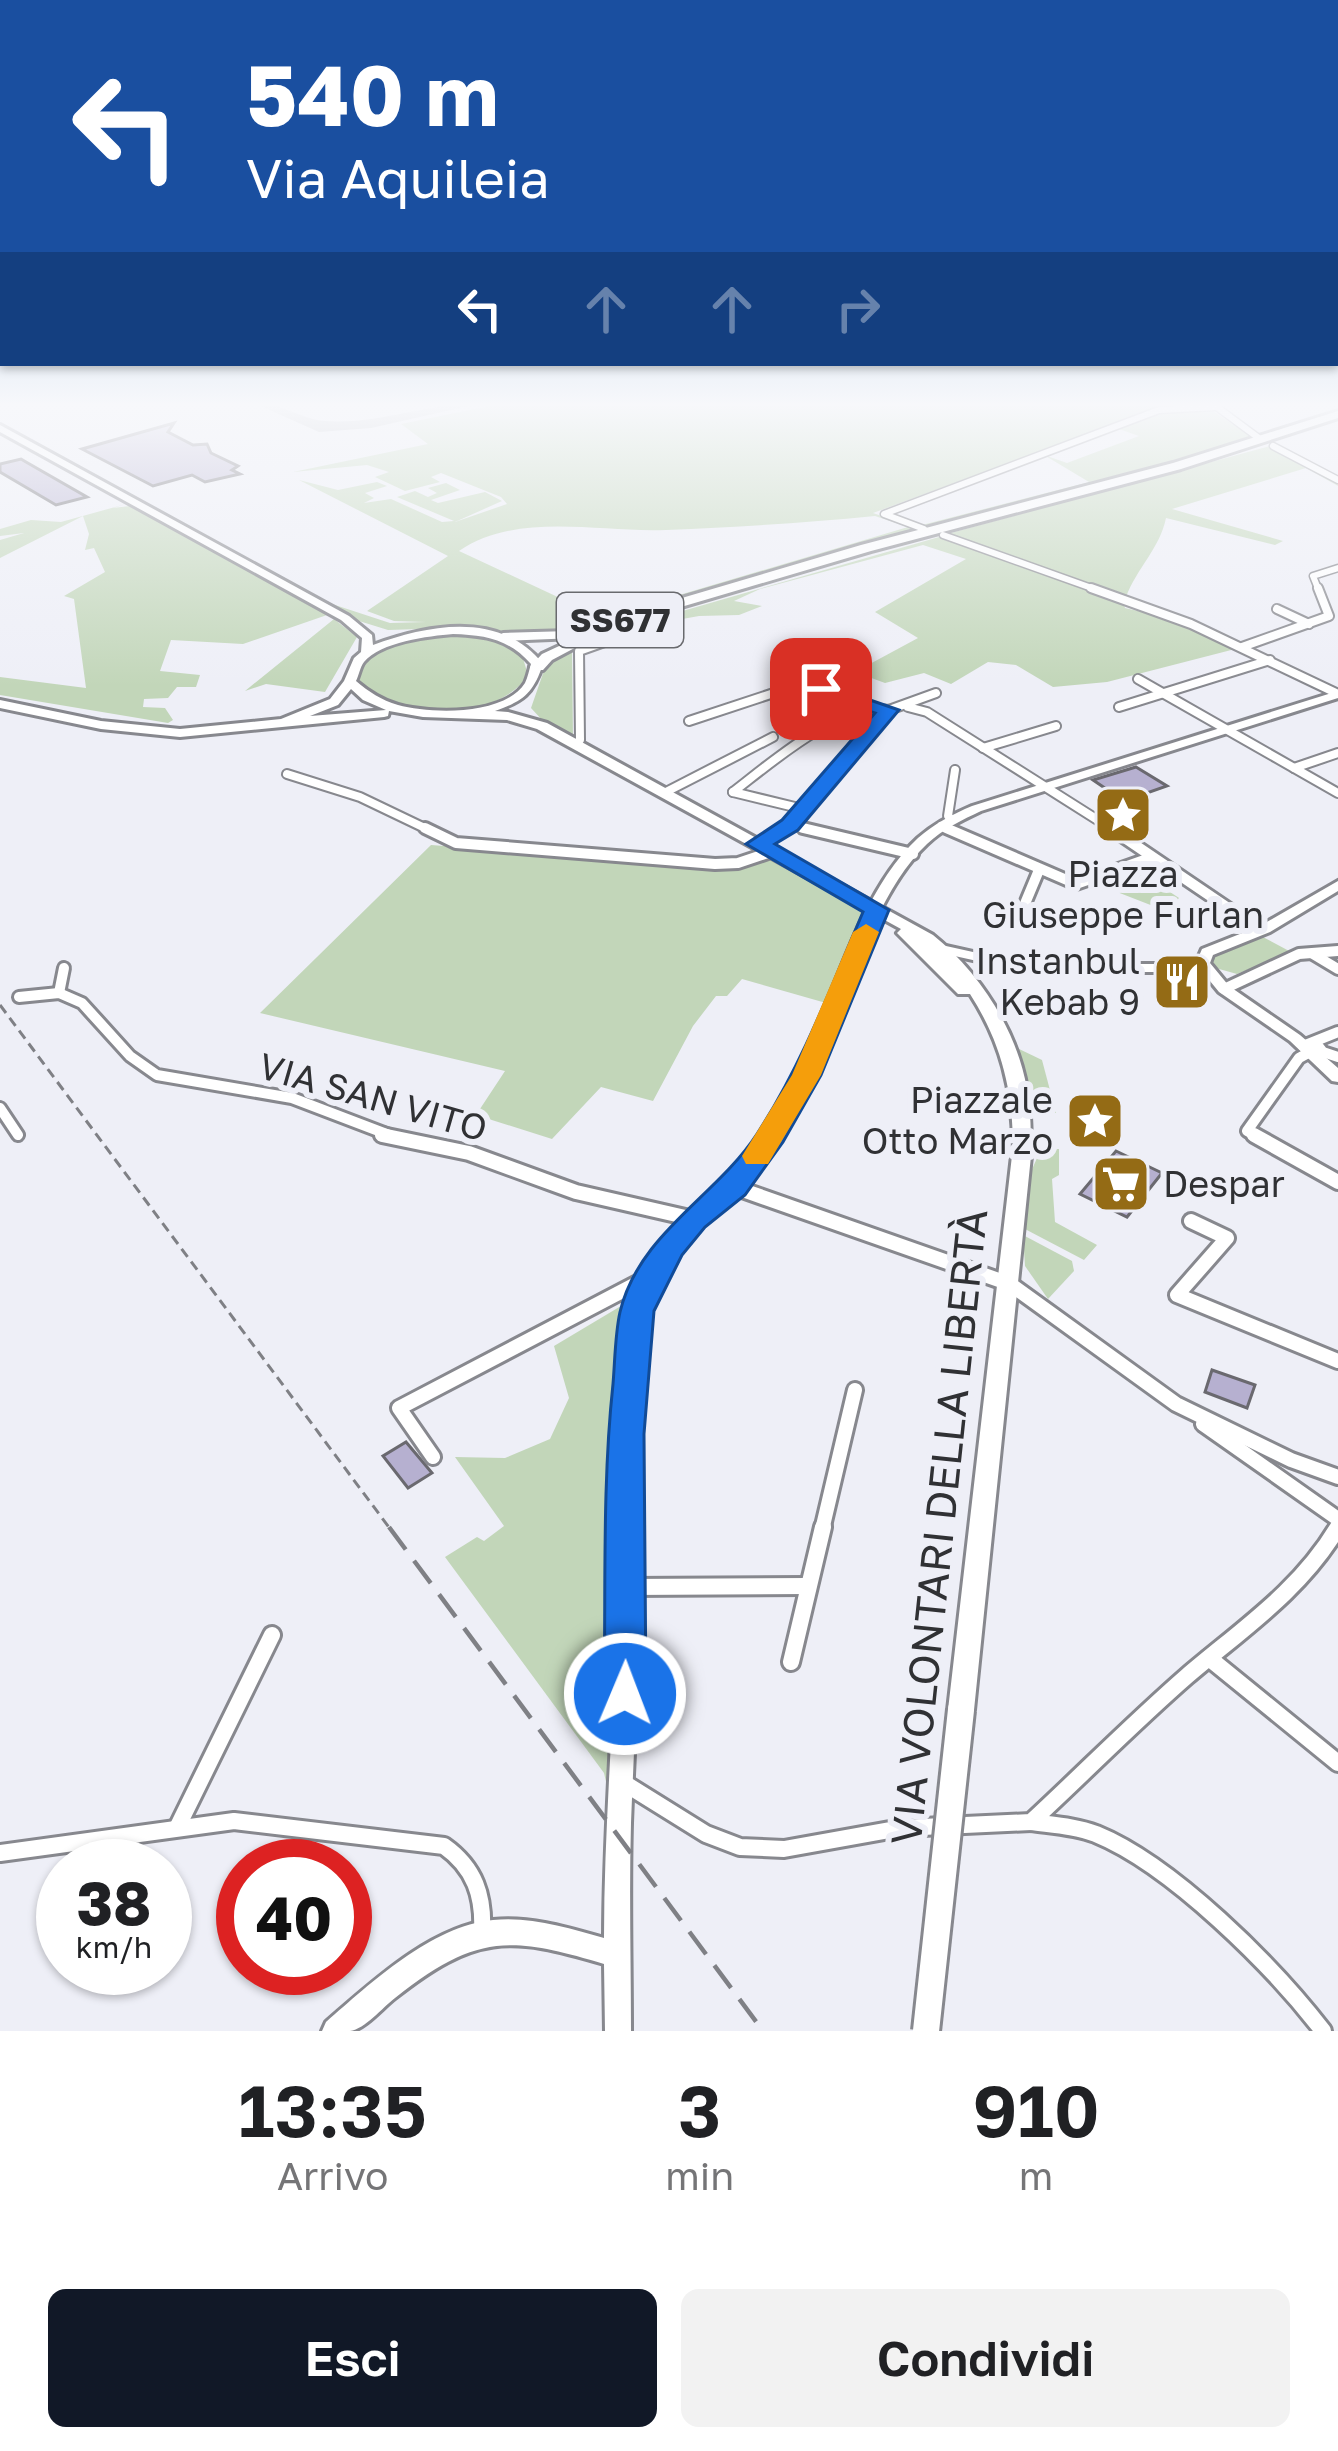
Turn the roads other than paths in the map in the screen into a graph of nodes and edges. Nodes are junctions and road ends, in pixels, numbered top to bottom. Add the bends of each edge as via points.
1 (125, 497) edge
2 (930, 497) edge
3 (1060, 497) edge
4 (1084, 497) edge
5 (924, 529) dead end
6 (943, 535) dead end
7 (1338, 568) edge
8 (1277, 610) dead end
9 (344, 618) junction
10 (1309, 624) junction
11 (670, 632) dead end
12 (420, 633) junction
13 (502, 637) junction
14 (1242, 647) junction
15 (367, 652) junction
16 (1270, 660) junction
17 (538, 668) junction
18 (1138, 679) dead end
19 (350, 682) junction
20 (527, 689) junction
21 (936, 693) dead end
22 (1164, 694) junction
23 (1338, 694) edge
24 (0, 704) edge
25 (868, 706) junction
26 (908, 706) junction
27 (1120, 707) dead end
28 (889, 710) junction
29 (464, 713) junction
30 (409, 714) junction
31 (689, 722) dead end
32 (278, 725) junction
33 (542, 726) junction
34 (1056, 726) dead end
35 (1228, 730) junction
36 (772, 737) dead end
37 (570, 741) junction
38 (983, 748) junction
39 (1338, 753) edge
40 (1294, 768) junction
41 (955, 770) dead end
42 (287, 774) dead end
43 (1054, 790) junction
44 (664, 793) junction
45 (1338, 793) edge
46 (803, 809) junction
47 (946, 823) junction
48 (790, 825) junction
49 (765, 848) junction
50 (913, 854) junction
51 (1145, 860) junction
52 (1039, 870) junction
53 (1338, 885) edge
54 (1024, 906) dead end
55 (877, 910) junction
56 (898, 926) junction
57 (1258, 929) junction
58 (943, 950) junction
59 (1338, 951) edge
60 (1312, 954) junction
61 (1000, 963) junction
62 (64, 968) dead end
63 (1338, 969) edge
64 (1218, 983) junction
65 (969, 984) junction
66 (59, 993) junction
67 (20, 997) dead end
68 (1338, 1032) edge
69 (997, 1034) junction
70 (1321, 1053) edge
71 (1338, 1077) edge
72 (0, 1108) edge
73 (18, 1135) dead end
74 (1338, 1182) edge
75 (734, 1187) junction
76 (694, 1220) junction
77 (1192, 1221) dead end
78 (651, 1276) junction
79 (1010, 1285) junction
80 (1338, 1361) edge
81 (855, 1390) dead end
82 (1176, 1404) junction
83 (433, 1457) dead end
84 (1283, 1457) junction
85 (1267, 1469) junction
86 (1338, 1478) edge
87 (1338, 1523) edge
88 (807, 1586) junction
89 (628, 1587) junction
90 (272, 1635) dead end
91 (1209, 1658) junction
92 (790, 1662) dead end
93 (1338, 1763) edge
94 (623, 1783) junction
95 (1031, 1822) junction
96 (178, 1826) junction
97 (0, 1853) edge
98 (482, 1934) junction
99 (619, 1957) junction
100 (334, 2031) edge
101 (618, 2031) edge
102 (926, 2031) edge
103 (1323, 2031) edge

1 - 9 main road
2 - 5 street via 884,514
3 - 13 highway, SS677 via 571,634
4 - 17 highway, SS677 via 652,615 559,650
6 - 14 street
7 - 10 street via 1313,577 1329,616
8 - 10 street
9 - 12 main road
9 - 15 main road via 368,637
10 - 14 street
11 - 37 street via 644,628 579,651 580,740
12 - 13 main road
12 - 15 main road
13 - 17 main road via 526,648
14 - 16 street
15 - 19 main road
16 - 22 street
16 - 23 street
17 - 20 main road
18 - 22 street
19 - 30 main road via 365,700
19 - 32 main road via 334,702
20 - 29 main road
20 - 33 main road via 526,705
21 - 26 street
22 - 27 street
22 - 35 street
23 - 35 street
24 - 32 main road via 148,732
25 - 28 street
25 - 31 street via 804,683
25 - 46 street via 791,746 733,792
26 - 28 street
26 - 38 street
28 - 46 street
29 - 30 main road
29 - 33 main road
30 - 32 main road
33 - 37 main road
34 - 38 street
35 - 40 street
35 - 43 street
36 - 44 street
37 - 44 main road
38 - 43 street
39 - 40 street
40 - 45 street
41 - 47 street
42 - 49 street via 456,843 715,864 738,863
43 - 47 street
43 - 51 street
44 - 49 main road
46 - 48 street
47 - 50 street
47 - 52 street
48 - 49 street
48 - 50 street
49 - 55 main road
50 - 55 street
51 - 52 street via 1081,884
51 - 57 street
52 - 54 street
53 - 57 street
55 - 56 main road
55 - 58 main road
55 - 75 street via 807,1075
56 - 58 street
56 - 69 main road
57 - 64 street via 1207,952 1203,963
58 - 61 street
58 - 65 main road
59 - 60 street
60 - 63 street
60 - 64 street
61 - 64 street via 1169,968
61 - 65 street via 974,969
62 - 66 street
64 - 70 street
65 - 69 main road
66 - 67 street
66 - 76 street, VIA SAN VITO via 82,1004 157,1075 292,1098 382,1135
68 - 70 street
69 - 79 main road, VIA VOLONTARI DELLA LIBERTÀ via 1016,1077 1022,1120
70 - 71 street
70 - 74 street via 1299,1058 1247,1131
72 - 73 street
75 - 76 street
75 - 79 street
76 - 78 street
77 - 80 street via 1227,1238 1178,1295
78 - 83 street via 399,1408
78 - 89 street via 637,1311 626,1434
79 - 82 street
79 - 102 main road, VIA VOLONTARI DELLA LIBERTÀ, bridge
81 - 88 street
82 - 84 street
82 - 85 street
84 - 85 street
84 - 86 street
85 - 87 street
87 - 91 street via 1313,1571
88 - 89 street
88 - 92 street
89 - 94 street
90 - 96 street
91 - 93 street
91 - 95 street
94 - 95 street via 740,1847
94 - 99 street
95 - 103 street via 1103,1837 1160,1876 1293,1990
96 - 97 street
96 - 98 street via 234,1821 444,1846 467,1860 485,1907
98 - 99 street via 584,1944
98 - 100 street via 411,1969
99 - 101 street

